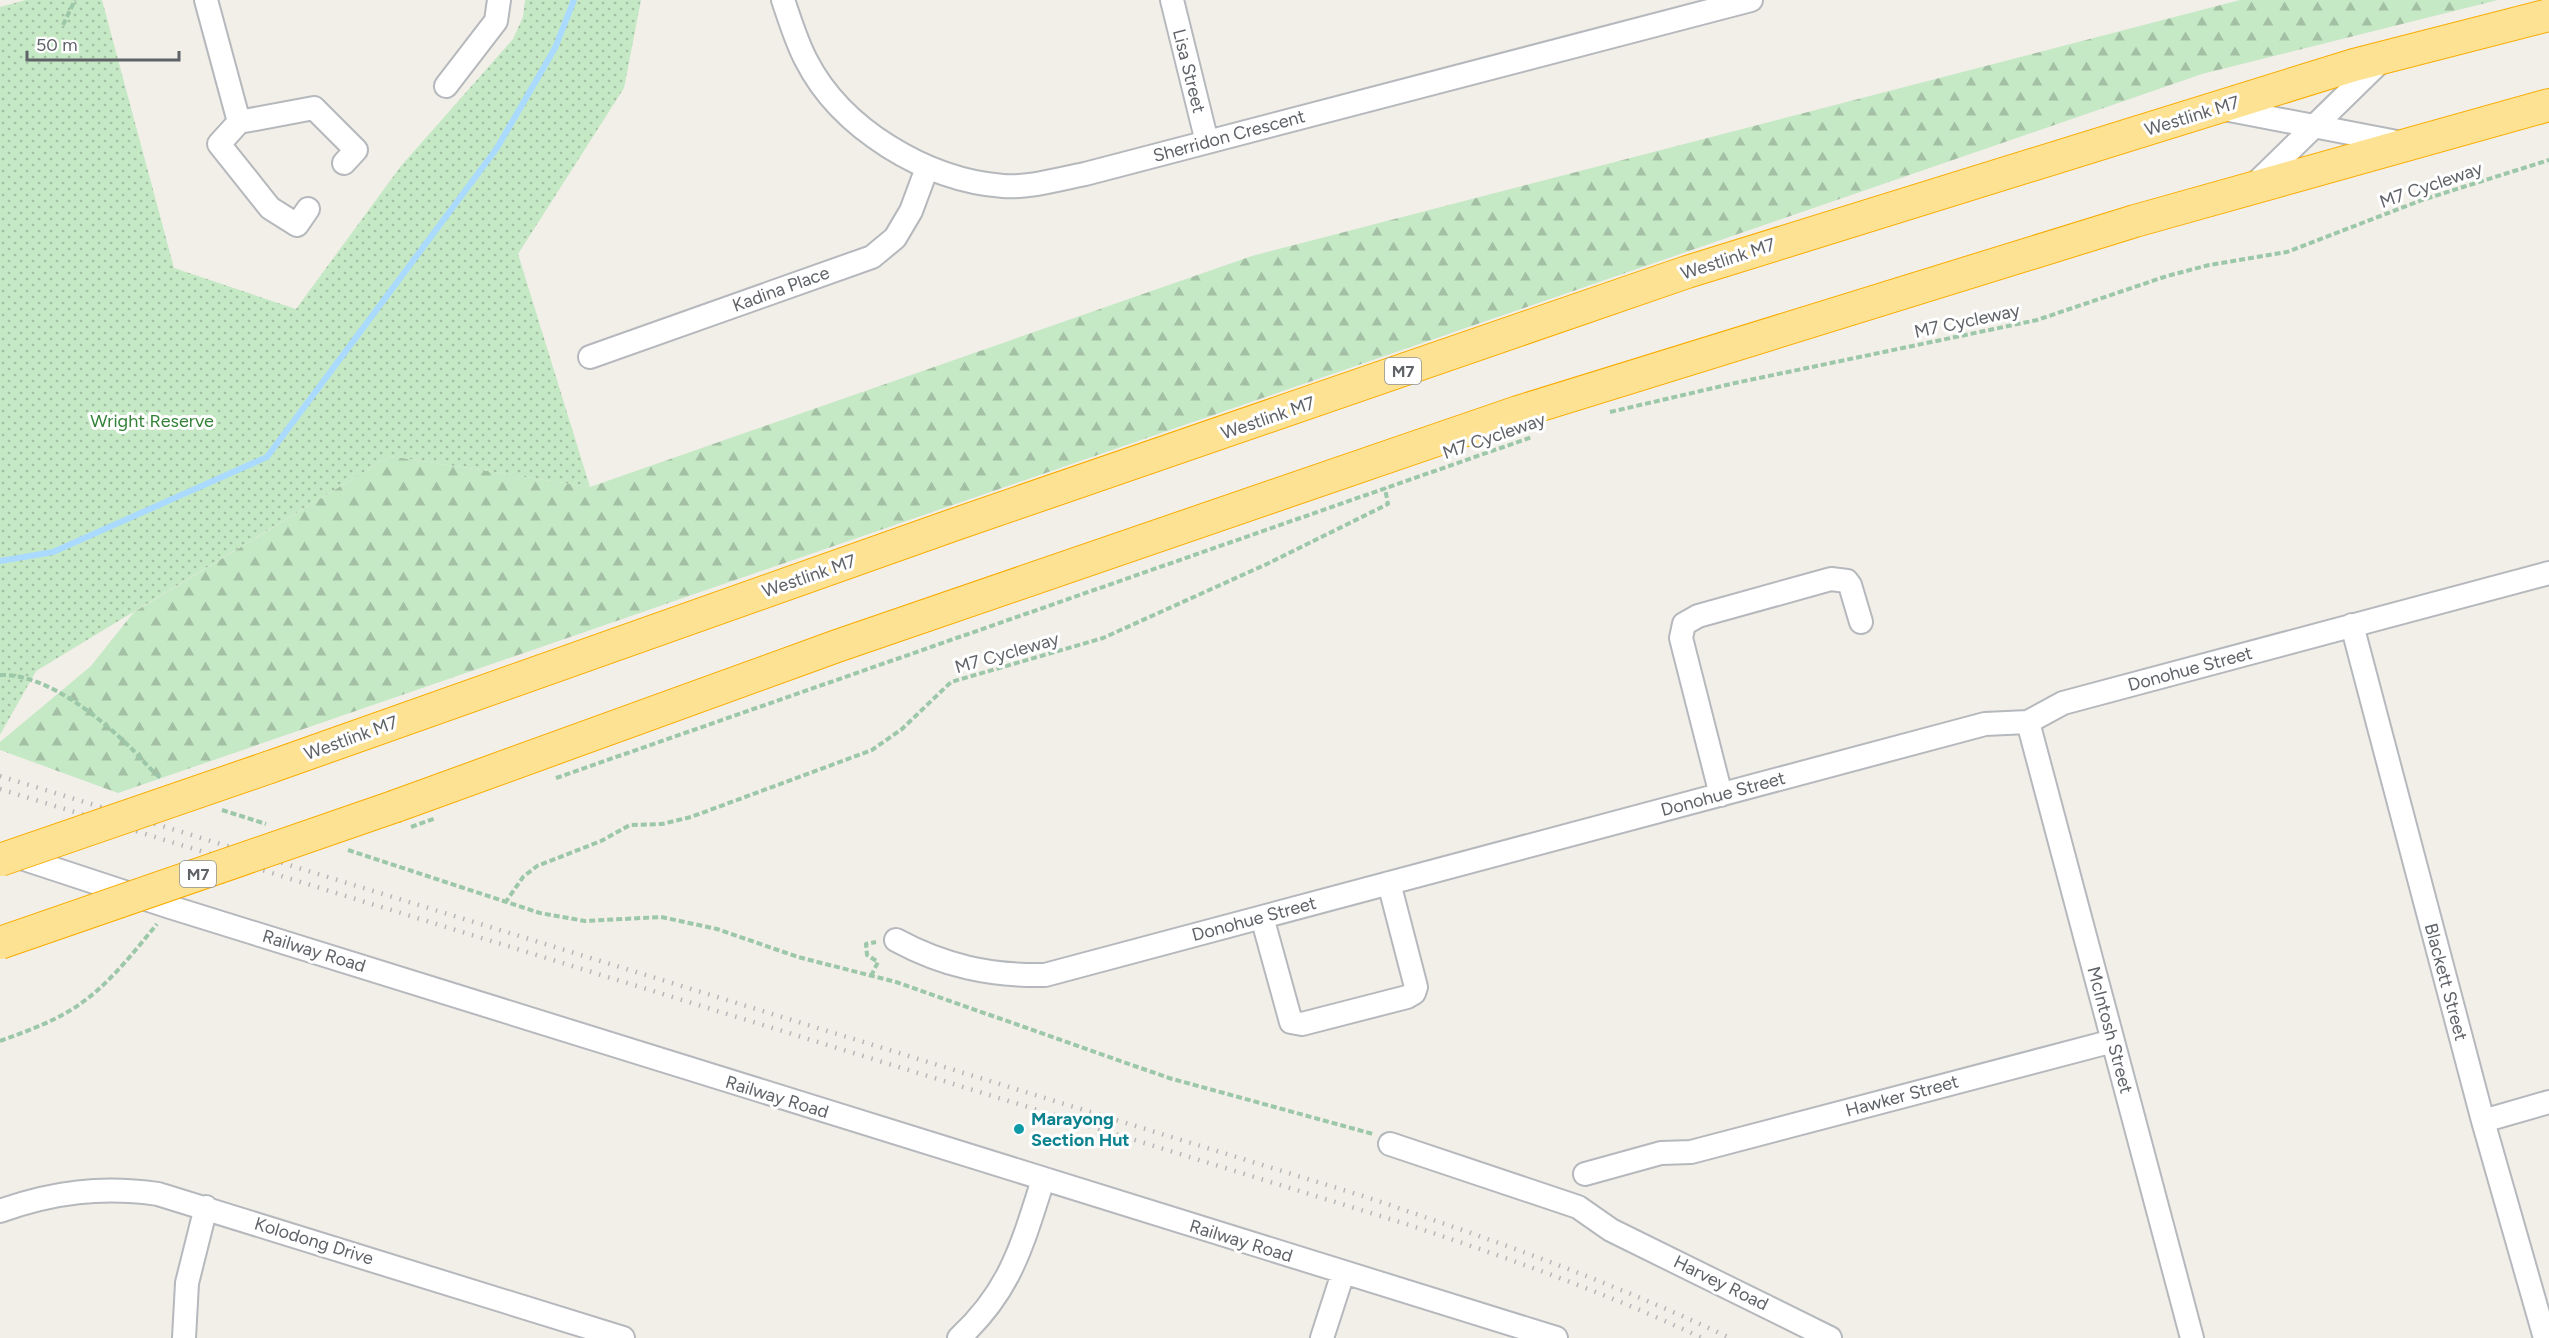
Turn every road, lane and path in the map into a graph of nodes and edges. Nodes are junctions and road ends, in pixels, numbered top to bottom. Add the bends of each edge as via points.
1 (75, 0) edge
2 (207, 0) edge
3 (499, 0) edge
4 (783, 0) edge
5 (1172, 0) edge
6 (1751, 0) edge
7 (1675, 10) edge
8 (2549, 15) edge
9 (63, 25) dead end
10 (2385, 57) junction
11 (446, 86) dead end
12 (2549, 105) edge
13 (2217, 108) junction
14 (239, 122) junction
15 (2314, 126) junction
16 (1207, 142) junction
17 (2407, 144) junction
18 (2549, 160) edge
19 (344, 163) dead end
20 (927, 168) junction
21 (2251, 188) junction
22 (308, 209) dead end
23 (590, 357) dead end
24 (1604, 414) dead end
25 (1536, 435) dead end
26 (1385, 488) junction
27 (2549, 573) edge
28 (1861, 622) dead end
29 (2352, 625) junction
30 (2028, 722) junction
31 (552, 779) dead end
32 (1721, 795) junction
33 (0, 851) edge
34 (0, 860) edge
35 (1389, 883) junction
36 (170, 907) junction
37 (1262, 917) junction
38 (896, 940) joint
39 (0, 943) edge
40 (872, 976) junction
41 (0, 1041) edge
42 (2113, 1041) junction
43 (2549, 1102) edge
44 (2483, 1120) junction
45 (1389, 1144) dead end
46 (1413, 1152) junction
47 (1585, 1174) dead end
48 (1043, 1180) junction
49 (206, 1207) junction
50 (0, 1211) edge
51 (1343, 1273) junction
52 (184, 1338) edge
53 (622, 1338) edge
54 (959, 1338) edge
55 (1322, 1338) edge
56 (1556, 1338) edge
57 (1830, 1338) edge
58 (2192, 1338) edge
59 (2545, 1338) edge

1 - 9 path
2 - 14 street
3 - 11 street via 495,21
4 - 20 street, Sherridon Crescent via 806,61 824,88 877,139
5 - 16 street, Lisa Street
6 - 7 street, Sherridon Crescent
7 - 16 street, Sherridon Crescent
8 - 10 highway, Westlink M7 / M7
10 - 13 highway, Westlink M7 / M7
10 - 15 street
12 - 17 highway, M7
13 - 15 street
13 - 34 highway, Westlink M7 / M7, bridge via 1687,272
14 - 19 street via 314,108 356,150
14 - 22 street via 219,144 226,153 270,208 297,225
15 - 17 street
15 - 21 street
16 - 20 street, Sherridon Crescent via 1038,183 1003,186
17 - 21 highway, M7
18 - 24 path, M7 Cycleway via 2422,200 2287,252 2168,276 2037,321
20 - 23 street, Kadina Place via 896,238 872,257
21 - 39 highway, M7, bridge via 1518,412 859,639
25 - 26 path, M7 Cycleway
26 - 31 path, M7 Cycleway
26 - 40 path, M7 Cycleway via 1388,504 1124,629 1067,651 951,682 902,729 872,750 691,817 662,824 630,825 537,866 518,883 505,903 585,921 661,917 717,929 798,957
27 - 29 street, Donohue Street
28 - 32 street via 1850,585 1831,579 1698,615 1684,624 1681,638
29 - 30 street, Donohue Street via 2063,703
29 - 44 street, Blackett Street
30 - 32 street, Donohue Street via 1986,724
30 - 42 street, McIntosh Street
32 - 35 street, Donohue Street
33 - 36 street, Railway Road
35 - 37 street, Donohue Street
35 - 37 street via 1416,987 1407,997 1302,1024 1291,1022
36 - 41 path via 129,958 80,1004 48,1023
36 - 48 street, Railway Road
37 - 38 street, Donohue Street via 1045,975 1006,976 929,957
38 - 40 path via 866,944 867,955 878,962
40 - 46 path via 1169,1078 1374,1134 1392,1134
42 - 47 street, Hawker Street via 1691,1152 1661,1154
42 - 58 street, McIntosh Street
43 - 44 street
44 - 59 street, Blackett Street
45 - 46 street, Harvey Road
46 - 57 street, Harvey Road via 1578,1207 1611,1230
48 - 51 street, Railway Road
48 - 54 street via 1020,1253 997,1298
49 - 50 street, Kolodong Drive via 124,1189 89,1190 28,1201
49 - 52 street via 187,1283
49 - 53 street, Kolodong Drive
51 - 55 street
51 - 56 street, Railway Road

